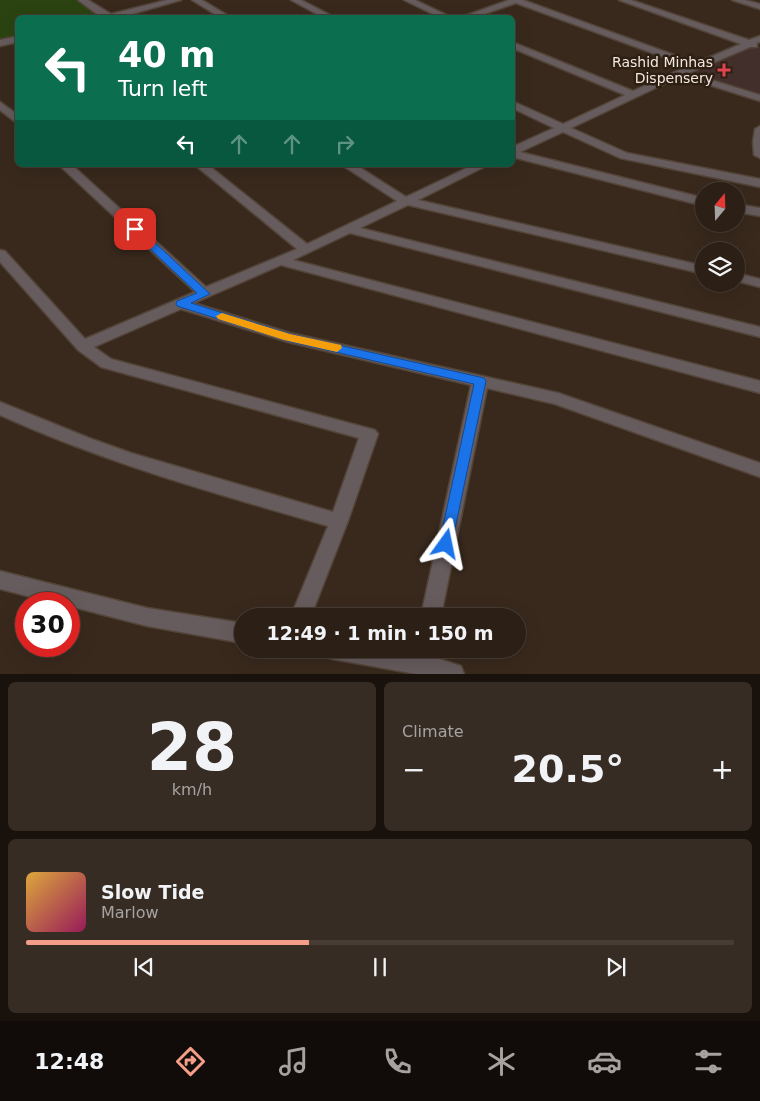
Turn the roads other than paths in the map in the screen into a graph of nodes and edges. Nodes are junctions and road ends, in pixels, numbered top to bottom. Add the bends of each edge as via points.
1 (82, 0) edge
2 (176, 0) edge
3 (196, 0) edge
4 (295, 0) edge
5 (408, 0) edge
6 (517, 0) edge
7 (623, 0) edge
8 (736, 0) edge
9 (760, 8) edge
10 (106, 15) edge
11 (117, 15) edge
12 (223, 15) edge
13 (326, 15) edge
14 (442, 15) edge
15 (471, 15) edge
16 (760, 39) edge
17 (15, 40) edge
18 (0, 43) edge
19 (515, 45) edge
20 (755, 45) edge
21 (696, 66) junction
22 (680, 74) junction
23 (633, 95) junction
24 (760, 98) edge
25 (0, 105) edge
26 (515, 105) edge
27 (15, 118) edge
28 (561, 128) junction
29 (760, 129) edge
30 (759, 143) edge
31 (515, 151) edge
32 (515, 153) edge
33 (760, 155) edge
34 (67, 167) edge
35 (203, 167) edge
36 (351, 167) edge
37 (478, 167) edge
38 (760, 183) edge
39 (695, 200) edge
40 (405, 201) junction
41 (745, 210) edge
42 (760, 212) edge
43 (348, 229) junction
44 (305, 249) junction
45 (1, 257) edge
46 (280, 260) junction
47 (695, 268) edge
48 (745, 280) edge
49 (760, 283) edge
50 (204, 294) junction
51 (181, 304) junction
52 (760, 332) edge
53 (83, 346) junction
54 (480, 381) junction
55 (760, 387) edge
56 (0, 408) edge
57 (760, 470) edge
58 (339, 521) junction
59 (0, 580) edge
60 (304, 608) edge
61 (433, 608) edge
62 (234, 632) edge
63 (426, 658) edge
64 (453, 674) edge

1 - 10 street
2 - 11 street
3 - 12 street
4 - 13 street
5 - 14 street
6 - 15 street
6 - 21 street
7 - 20 street
8 - 9 street
16 - 20 street
17 - 18 street
19 - 23 street
20 - 21 street
21 - 22 street
22 - 23 street
22 - 24 street
23 - 28 street
25 - 27 street
26 - 28 street
28 - 31 street
28 - 38 street via 624,156
29 - 30 street
30 - 33 street
32 - 39 street
34 - 50 street
35 - 44 street
36 - 40 street
37 - 40 street
40 - 43 street
40 - 47 street
41 - 42 street
43 - 44 street
43 - 52 street
44 - 46 street
45 - 53 street
46 - 50 street
46 - 55 street
48 - 49 street
50 - 51 street
51 - 53 street
51 - 54 street via 288,337
53 - 58 street via 106,363 369,434
54 - 57 street via 558,398
54 - 61 street
56 - 58 street via 48,431 126,460
58 - 60 street
59 - 62 street via 147,617
63 - 64 street

